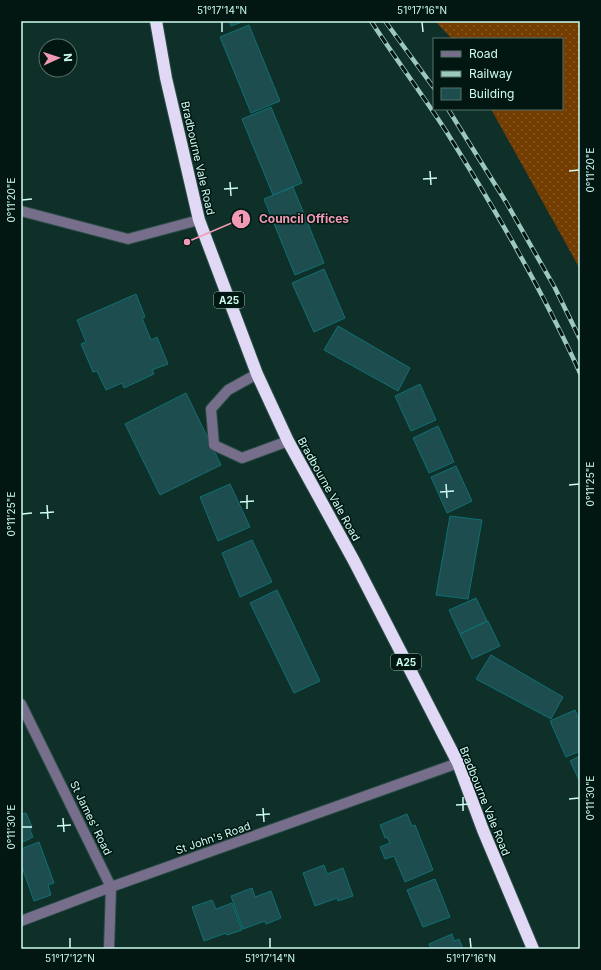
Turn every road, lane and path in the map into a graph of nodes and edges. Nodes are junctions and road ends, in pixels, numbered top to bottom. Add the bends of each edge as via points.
1 (156, 21) edge
2 (21, 211) edge
3 (199, 220) junction
4 (257, 374) junction
5 (288, 441) junction
6 (21, 704) edge
7 (458, 764) junction
8 (111, 887) junction
9 (21, 921) edge
10 (109, 949) edge
11 (533, 949) edge

1 - 3 highway, Bradbourne Vale Road / A25 via 166,78
2 - 3 street via 128,239
3 - 4 highway, Bradbourne Vale Road / A25
4 - 5 highway, Bradbourne Vale Road / A25
4 - 5 street via 228,390 212,409 214,445 242,458
5 - 7 highway, Bradbourne Vale Road / A25 via 354,561
6 - 8 street, St James' Road
7 - 8 street, St John's Road
7 - 11 highway, Bradbourne Vale Road / A25 via 482,830
8 - 9 street, St John's Road
8 - 10 street, St James' Road

